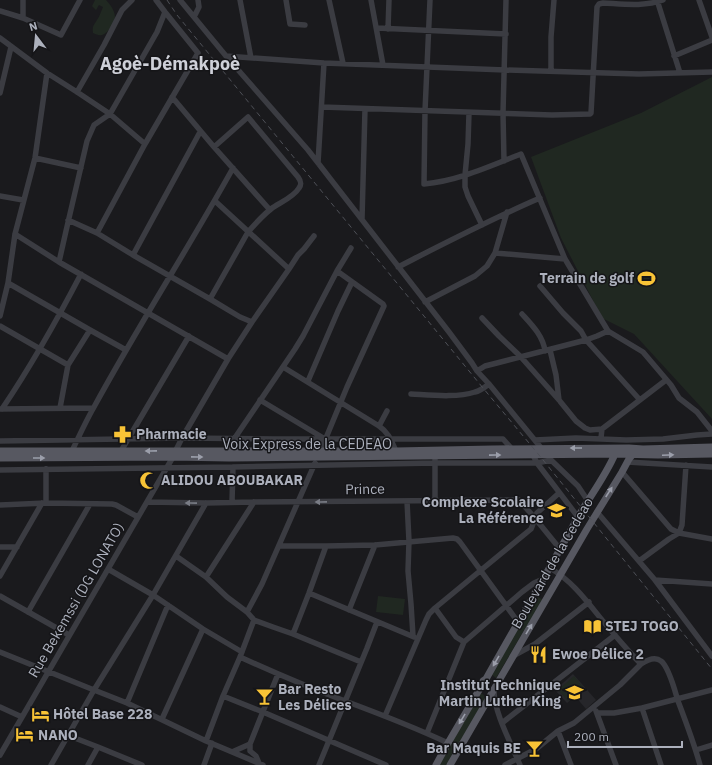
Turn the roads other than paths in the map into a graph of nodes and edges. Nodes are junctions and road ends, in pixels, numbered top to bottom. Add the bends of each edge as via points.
1 (23, 0) edge
2 (80, 0) edge
3 (132, 0) edge
4 (156, 0) edge
5 (180, 0) edge
6 (198, 0) edge
7 (240, 0) edge
8 (286, 0) edge
9 (329, 0) edge
10 (371, 0) edge
11 (389, 0) edge
12 (430, 0) edge
13 (506, 0) edge
14 (554, 0) edge
15 (699, 0) edge
16 (659, 1) edge
17 (0, 11) edge
18 (165, 12) junction
19 (194, 17) junction
20 (23, 18) junction
21 (305, 25) dead end
22 (377, 28) junction
23 (388, 29) junction
24 (429, 31) junction
25 (506, 34) junction
26 (712, 37) edge
27 (0, 38) edge
28 (712, 40) edge
29 (11, 47) junction
30 (226, 56) junction
31 (674, 56) junction
32 (251, 58) junction
33 (324, 63) junction
34 (343, 64) junction
35 (383, 65) junction
36 (427, 67) junction
37 (505, 70) junction
38 (551, 71) junction
39 (593, 72) junction
40 (712, 72) edge
41 (680, 73) junction
42 (47, 74) junction
43 (77, 92) junction
44 (0, 93) edge
45 (172, 97) junction
46 (322, 107) junction
47 (365, 109) junction
48 (425, 111) junction
49 (469, 113) junction
50 (503, 113) junction
51 (110, 114) junction
52 (200, 132) junction
53 (145, 144) junction
54 (214, 148) junction
55 (34, 158) junction
56 (504, 161) junction
57 (318, 163) junction
58 (80, 168) junction
59 (233, 168) junction
60 (465, 175) junction
61 (0, 196) edge
62 (540, 198) junction
63 (23, 200) junction
64 (215, 201) junction
65 (270, 210) junction
66 (507, 212) junction
67 (362, 219) junction
68 (68, 220) junction
69 (482, 225) junction
70 (248, 232) junction
71 (97, 233) junction
72 (15, 234) junction
73 (314, 236) dead end
74 (351, 248) dead end
75 (495, 253) junction
76 (133, 255) junction
77 (566, 259) junction
78 (59, 262) junction
79 (398, 267) junction
80 (289, 269) junction
81 (337, 271) junction
82 (80, 274) junction
83 (170, 276) junction
84 (352, 282) junction
85 (8, 283) junction
86 (540, 286) dead end
87 (210, 299) junction
88 (425, 302) junction
89 (148, 313) junction
90 (60, 314) junction
91 (522, 314) dead end
92 (0, 316) edge
93 (482, 318) dead end
94 (252, 322) junction
95 (0, 326) edge
96 (90, 330) junction
97 (608, 331) junction
98 (189, 336) junction
99 (586, 340) junction
100 (39, 349) junction
101 (126, 350) junction
102 (548, 350) junction
103 (520, 356) junction
104 (228, 359) junction
105 (68, 366) junction
106 (283, 367) junction
107 (477, 371) junction
108 (666, 380) junction
109 (308, 381) junction
110 (489, 384) junction
111 (411, 394) dead end
112 (260, 400) junction
113 (559, 400) junction
114 (640, 400) junction
115 (342, 402) junction
116 (60, 408) junction
117 (93, 408) junction
118 (1, 409) edge
119 (387, 411) dead end
120 (379, 426) junction
121 (602, 429) junction
122 (712, 433) edge
123 (182, 438) junction
124 (602, 438) junction
125 (128, 439) junction
126 (234, 439) junction
127 (325, 439) junction
128 (391, 439) junction
129 (77, 440) junction
130 (535, 440) junction
131 (0, 441) edge
132 (712, 447) edge
133 (542, 448) junction
134 (512, 449) junction
135 (0, 451) edge
136 (72, 451) junction
137 (121, 451) junction
138 (226, 451) junction
139 (396, 451) junction
140 (631, 451) junction
141 (174, 454) junction
142 (319, 454) junction
143 (615, 454) junction
144 (712, 454) edge
145 (533, 455) junction
146 (0, 458) edge
147 (435, 460) junction
148 (627, 462) junction
149 (537, 463) junction
150 (314, 465) junction
151 (686, 465) junction
152 (233, 467) junction
153 (712, 467) edge
154 (168, 468) junction
155 (46, 469) junction
156 (0, 470) edge
157 (622, 472) junction
158 (559, 493) junction
159 (435, 500) junction
160 (588, 500) junction
161 (298, 501) junction
162 (407, 501) junction
163 (147, 502) junction
164 (232, 502) junction
165 (254, 502) junction
166 (44, 503) junction
167 (206, 503) junction
168 (90, 504) junction
169 (0, 505) edge
170 (597, 512) junction
171 (138, 517) junction
172 (534, 517) junction
173 (578, 517) junction
174 (587, 529) junction
175 (679, 533) junction
176 (712, 539) edge
177 (409, 541) junction
178 (375, 545) junction
179 (279, 546) junction
180 (326, 546) junction
181 (0, 547) edge
182 (17, 547) junction
183 (560, 549) junction
184 (176, 556) junction
185 (639, 561) junction
186 (550, 568) junction
187 (108, 569) junction
188 (481, 570) junction
189 (561, 574) junction
190 (0, 576) edge
191 (206, 577) junction
192 (544, 578) junction
193 (654, 580) junction
194 (711, 582) edge
195 (537, 591) junction
196 (309, 593) junction
197 (153, 595) junction
198 (0, 596) edge
199 (547, 598) junction
200 (589, 602) junction
201 (168, 605) junction
202 (506, 605) junction
203 (435, 608) junction
204 (349, 610) junction
205 (28, 612) junction
206 (247, 612) junction
207 (254, 620) junction
208 (377, 622) junction
209 (518, 622) junction
210 (203, 629) junction
211 (293, 634) junction
212 (615, 635) junction
213 (69, 636) junction
214 (415, 638) junction
215 (464, 642) junction
216 (0, 652) edge
217 (241, 654) junction
218 (513, 656) junction
219 (712, 656) edge
220 (361, 662) junction
221 (641, 664) junction
222 (48, 672) junction
223 (278, 674) junction
224 (484, 682) junction
225 (494, 688) junction
226 (94, 690) junction
227 (712, 690) edge
228 (223, 696) junction
229 (678, 699) junction
230 (345, 701) junction
231 (126, 703) junction
232 (0, 707) edge
233 (594, 707) junction
234 (642, 708) junction
235 (263, 712) junction
236 (598, 713) junction
237 (385, 716) junction
238 (22, 717) junction
239 (162, 719) junction
240 (502, 723) junction
241 (558, 731) junction
242 (427, 733) junction
243 (67, 735) junction
244 (329, 740) junction
245 (209, 742) junction
246 (448, 743) junction
247 (250, 744) junction
248 (712, 745) edge
249 (98, 747) junction
250 (696, 750) junction
251 (232, 752) junction
252 (1, 753) edge
253 (519, 762) edge
254 (139, 764) edge
255 (261, 764) edge
256 (51, 765) edge
257 (88, 765) edge
258 (204, 765) edge
259 (319, 765) edge
260 (386, 765) edge
261 (436, 765) edge
262 (450, 765) edge
263 (505, 765) edge
264 (571, 765) edge
265 (616, 765) edge
266 (661, 765) edge
267 (700, 765) edge

1 - 20 street
2 - 20 street via 61,34
3 - 43 street via 122,10
4 - 18 street
5 - 19 street
6 - 19 street via 199,8
7 - 32 street
8 - 21 street via 290,24
9 - 34 street
10 - 22 street
11 - 23 street
12 - 24 street
13 - 25 street
14 - 38 street
15 - 26 street
16 - 31 street
16 - 39 street via 598,5
17 - 20 street
18 - 45 street via 198,54
18 - 51 street via 157,32
19 - 30 street
22 - 23 street
22 - 35 street
23 - 24 street
24 - 25 street
24 - 36 street
25 - 37 street
27 - 29 street
28 - 31 street
29 - 42 street
29 - 44 street
30 - 32 street
30 - 57 street
31 - 41 street
32 - 33 street
33 - 34 street
33 - 46 street
34 - 35 street
35 - 36 street
36 - 37 street
36 - 48 street
37 - 38 street
37 - 50 street
38 - 39 street
39 - 41 street
39 - 50 street via 590,114
40 - 41 street
42 - 43 street
42 - 55 street
43 - 51 street
45 - 52 street
45 - 53 street
46 - 47 street
46 - 57 street
47 - 48 street
47 - 67 street
48 - 49 street
48 - 60 street via 424,184
49 - 50 street
49 - 60 street
50 - 56 street
51 - 53 street
51 - 58 street via 94,125
52 - 54 street
52 - 76 street
53 - 71 street
54 - 59 street
54 - 65 street via 248,117 301,184 292,196
55 - 58 street
55 - 63 street
56 - 60 street
56 - 62 street via 522,154
57 - 67 street
58 - 68 street
59 - 64 street
59 - 65 street
60 - 69 street via 468,196
61 - 63 street
62 - 66 street
62 - 77 street
63 - 72 street
64 - 70 street
64 - 83 street
65 - 70 street
66 - 69 street
66 - 75 street
67 - 79 street
68 - 71 street
68 - 78 street
69 - 79 street
70 - 80 street
70 - 87 street
71 - 76 street
72 - 78 street
72 - 85 street
73 - 80 street, Rue Bekemssi (DG LONATO)
74 - 81 street
75 - 77 street
75 - 88 street via 481,272
76 - 83 street
77 - 97 street
78 - 82 street
79 - 88 street
80 - 94 street, Rue Bekemssi (DG LONATO)
81 - 84 street
81 - 106 street via 303,336
82 - 89 street
82 - 90 street
83 - 87 street
83 - 89 street
84 - 109 street
84 - 115 street via 384,306
85 - 90 street
85 - 92 street
86 - 99 street via 581,331
87 - 94 street
88 - 107 street
89 - 98 street
89 - 101 street
90 - 96 street
90 - 100 street
91 - 102 street
93 - 103 street
94 - 104 street, Rue Bekemssi (DG LONATO)
95 - 100 street
96 - 101 street
96 - 105 street
97 - 99 street
97 - 108 street via 642,352
98 - 104 street
98 - 125 street
99 - 102 street
99 - 114 street
100 - 105 street
100 - 118 street
101 - 117 street
102 - 103 street
102 - 113 street via 556,374
103 - 107 street via 485,366
103 - 113 street
104 - 123 street, Rue Bekemssi (DG LONATO)
105 - 116 street
106 - 109 street
106 - 112 street
107 - 110 street
108 - 114 street
108 - 122 street via 679,398 697,412
109 - 115 street
110 - 111 street via 476,392 462,395
110 - 130 street
112 - 126 street
112 - 127 street
113 - 121 street via 585,428
114 - 121 street
115 - 120 street
115 - 127 street
116 - 117 street
116 - 118 street
117 - 129 street
119 - 120 street
120 - 128 street
121 - 124 street
122 - 124 street via 663,439
123 - 125 street
123 - 126 street
123 - 141 street, Rue Bekemssi (DG LONATO)
124 - 130 street
125 - 129 street
125 - 137 street
126 - 127 street
126 - 138 street
127 - 128 street
127 - 142 street
128 - 134 street via 503,439
128 - 139 street
129 - 131 street
129 - 136 street
130 - 133 street
132 - 140 main road
133 - 134 main road
140 -> 133 main road
134 - 139 main road
135 - 136 main road
136 - 137 main road
141 -> 137 main road
138 - 141 main road
138 - 142 main road
139 - 142 main road
140 - 143 main road, Voix Express de la CEDEAO
140 -> 144 main road via 658,455
140 - 148 main road, Boulevard de la Cedeao
141 -> 142 main road, Voix Express de la CEDEAO via 229,458
146 -> 141 main road, Voix Express de la CEDEAO
141 - 154 street, Rue Bekemssi (DG LONATO)
142 - 147 main road, Voix Express de la CEDEAO
142 - 150 street
143 - 145 main road, Voix Express de la CEDEAO
143 - 160 main road, Boulevard de la Cedeao
147 -> 145 main road, Voix Express de la CEDEAO
145 - 149 street
147 - 149 street
147 - 150 street
147 - 159 street
148 - 151 street
148 - 157 main road, Boulevard de la Cedeao
149 - 158 street
149 - 160 street via 551,460 578,486
150 - 152 street
150 - 161 street
151 - 153 street
151 - 175 street via 682,525
152 - 154 street
152 - 164 street
154 - 155 street
154 - 163 street, Rue Bekemssi (DG LONATO)
155 - 156 street
155 - 166 street
170 -> 157 main road, Boulevard de la Cedeao
157 - 175 street via 671,529
158 - 172 street
158 - 173 street
159 - 162 street, Prince
159 - 172 street, Prince via 519,500
160 - 170 main road
160 - 173 main road, Boulevard de la Cedeao
162 -> 161 street, Prince
161 - 165 street, Prince
161 - 179 street
162 - 177 street
167 -> 163 street, Prince
163 - 171 street, Rue Bekemssi (DG LONATO)
164 - 165 street, Prince
164 - 167 street, Prince
165 - 191 street
166 - 168 street
166 - 169 street
166 - 182 street
167 - 184 street
168 - 171 street via 114,504
168 - 205 street
170 - 174 main road, Boulevard de la Cedeao
170 - 185 street
171 - 187 street, Rue Bekemssi (DG LONATO)
172 - 183 street, Prince
172 - 188 street via 531,529
173 - 174 main road
173 - 183 main road, Boulevard de la Cedeao
174 - 189 main road, Boulevard de la Cedeao
175 - 176 street
175 - 185 street
177 - 178 street
177 - 188 street via 457,539
177 - 214 street via 408,572
178 - 180 street
178 - 204 street
179 - 180 street
179 - 206 street
180 - 196 street
181 - 182 street
182 - 190 street
183 - 186 main road, Boulevard de la Cedeao
184 - 191 street
184 - 197 street
185 - 193 street
186 - 189 street
186 - 192 main road, Boulevard de la Cedeao
187 - 197 street
187 - 213 street, Rue Bekemssi (DG LONATO)
188 - 202 street
188 - 203 street
189 - 199 main road, Boulevard de la Cedeao
189 - 200 street
191 - 206 street via 227,598
192 - 195 main road, Boulevard de la Cedeao
192 - 202 street
193 - 194 street
193 - 219 street
195 - 199 main road
195 - 209 main road, Boulevard de la Cedeao
196 - 204 street
196 - 211 street
197 - 201 street
197 - 226 street
198 - 205 street
218 -> 199 main road, Boulevard de la Cedeao
200 - 212 street
200 - 218 street via 535,644
201 - 210 street
201 - 231 street
202 - 209 street
202 - 215 street
203 - 214 street
203 - 215 street via 456,637
204 - 208 street
205 - 213 street
206 - 207 street
207 - 211 street
207 - 217 street
208 - 214 street
208 - 220 street
209 -> 224 main road, Boulevard de la Cedeao
210 - 217 street
210 - 239 street
211 - 220 street
212 - 221 street
212 - 240 street
213 - 222 street, Rue Bekemssi (DG LONATO)
214 - 237 street
215 - 242 street
216 - 222 street
217 - 223 street
217 - 228 street
218 - 225 main road, Boulevard de la Cedeao
220 - 230 street
221 - 229 street via 652,659 663,662
221 - 233 street
222 - 226 street
222 - 238 street, Rue Bekemssi (DG LONATO)
223 - 230 street
223 - 235 street
224 - 225 main road via 489,678 493,680
224 - 225 main road via 483,689 486,692
224 -> 246 main road, Boulevard de la Cedeao
225 - 240 street via 494,698
225 - 262 main road, Boulevard de la Cedeao
226 - 231 street
226 - 243 street
227 - 229 street
228 - 235 street
228 - 245 street
229 - 234 street
229 - 250 street
230 - 237 street
230 - 244 street
231 - 239 street
232 - 238 street
233 - 236 street
233 - 241 street via 574,723
234 - 236 street
234 - 266 street
235 - 244 street
235 - 247 street
236 - 265 street
237 - 242 street
238 - 252 street, Rue Bekemssi (DG LONATO)
239 - 245 street
240 - 253 street
241 - 253 street
241 - 264 street
242 - 246 street
243 - 249 street
243 - 256 street
244 - 259 street
244 - 260 street
245 - 251 street
245 - 258 street
246 - 261 main road, Boulevard de la Cedeao
247 - 251 street
247 - 255 street via 250,750
248 - 250 street
249 - 254 street
249 - 257 street
250 - 267 street
251 - 255 street
253 - 263 street

